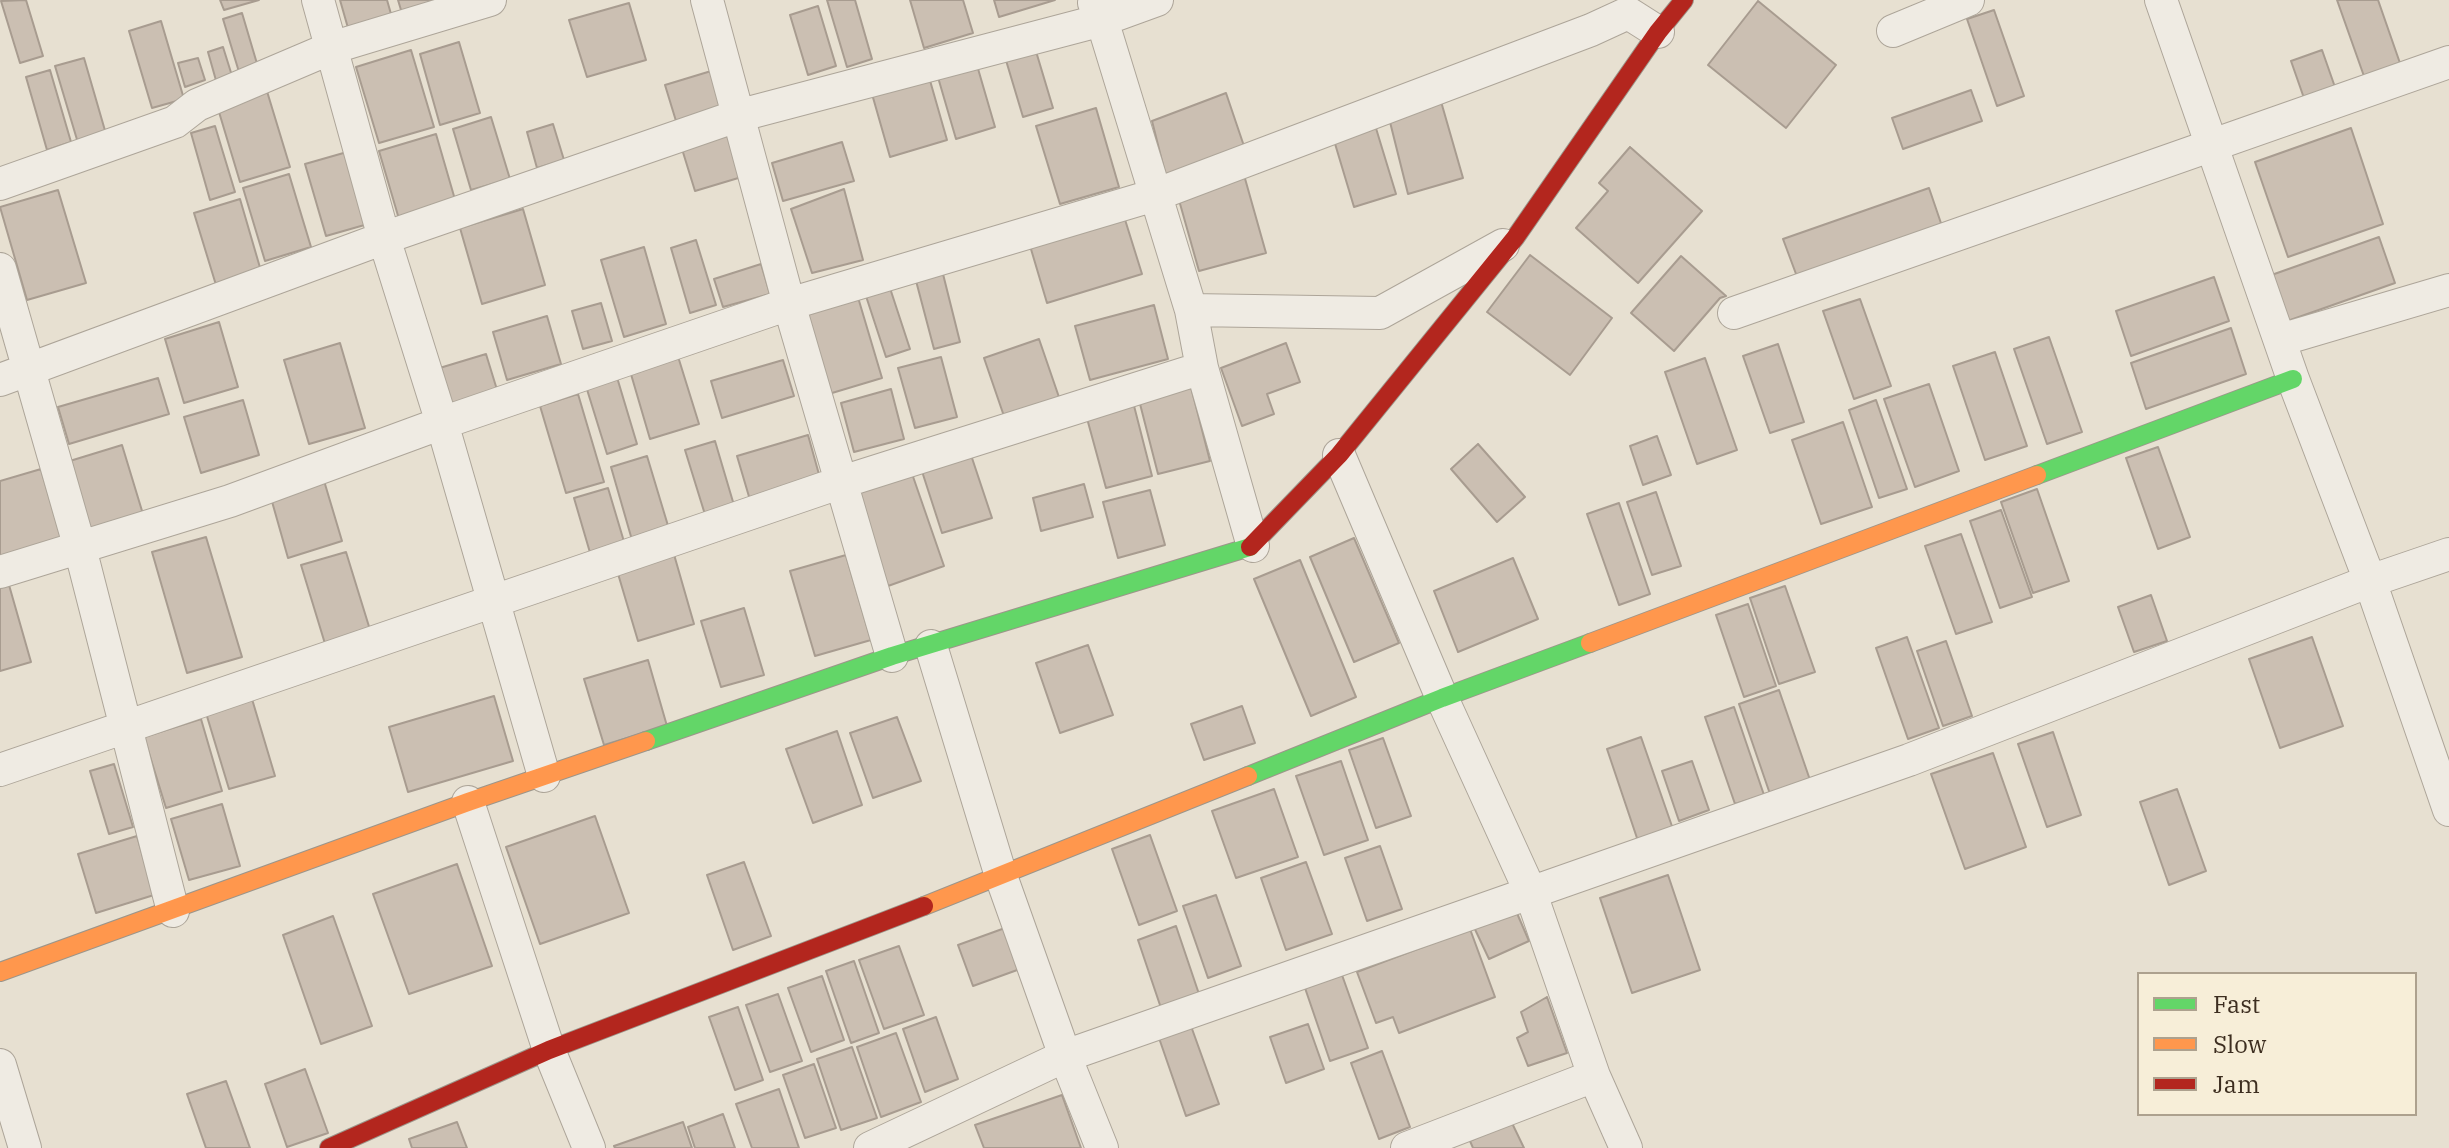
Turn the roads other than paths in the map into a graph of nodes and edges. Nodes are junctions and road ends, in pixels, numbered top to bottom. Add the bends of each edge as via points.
1 (318, 0) edge
2 (490, 0) edge
3 (707, 0) edge
4 (1157, 0) edge
5 (1684, 0) edge
6 (1968, 0) edge
7 (2161, 0) edge
8 (1097, 10) edge
9 (1893, 31) dead end
10 (1658, 32) junction
11 (331, 48) junction
12 (2449, 62) edge
13 (737, 116) junction
14 (2212, 145) junction
15 (0, 184) edge
16 (1155, 195) junction
17 (384, 238) junction
18 (1515, 238) junction
19 (0, 269) edge
20 (2449, 290) edge
21 (789, 304) junction
22 (1191, 310) junction
23 (1734, 313) dead end
24 (2280, 340) junction
25 (1202, 368) junction
26 (14, 375) edge
27 (2293, 379) junction
28 (442, 423) junction
29 (1339, 455) junction
30 (842, 482) junction
31 (1253, 546) junction
32 (80, 548) junction
33 (2449, 554) edge
34 (0, 572) edge
35 (2370, 581) junction
36 (493, 602) junction
37 (931, 646) junction
38 (892, 656) junction
39 (1442, 698) junction
40 (126, 725) junction
41 (2442, 768) edge
42 (0, 770) edge
43 (544, 776) junction
44 (468, 802) junction
45 (2449, 810) edge
46 (1001, 876) junction
47 (1530, 891) junction
48 (173, 911) junction
49 (0, 972) edge
50 (549, 1050) junction
51 (1065, 1056) junction
52 (0, 1065) edge
53 (1594, 1076) junction
54 (25, 1148) edge
55 (329, 1148) edge
56 (589, 1148) edge
57 (870, 1148) edge
58 (1102, 1148) edge
59 (1407, 1148) edge
60 (1626, 1148) edge

1 - 11 street
2 - 11 street
3 - 13 street
4 - 8 street
5 - 10 street
6 - 9 street
7 - 14 street
8 - 13 street
8 - 16 street
10 - 16 street via 1628,13
10 - 18 street
11 - 15 street via 197,105 175,122
11 - 17 street
12 - 14 street
13 - 17 street
13 - 21 street
14 - 23 street
14 - 24 street
16 - 21 street
16 - 22 street
17 - 26 street
17 - 28 street
18 - 22 street via 1380,313
18 - 29 street
19 - 26 street
20 - 24 street
21 - 28 street
21 - 30 street
22 - 25 street
24 - 27 street
25 - 30 street
25 - 31 street
26 - 32 street
27 - 35 street
27 - 39 street
28 - 32 street via 230,501
28 - 36 street
29 - 31 street
29 - 39 street
30 - 36 street
30 - 38 street
31 - 37 street
32 - 34 street
32 - 40 street
33 - 35 street
35 - 41 street
35 - 47 street via 1909,760
36 - 40 street
36 - 43 street
37 - 38 street
37 - 46 street
38 - 43 street
39 - 46 street
39 - 47 street
40 - 42 street
40 - 48 street
41 - 45 street
43 - 44 street
44 - 48 street
44 - 50 street
46 - 50 street
46 - 51 street
47 - 51 street
47 - 53 street
48 - 49 street
50 - 55 street
50 - 56 street
51 - 57 street
51 - 58 street
52 - 54 street
53 - 59 street
53 - 60 street

